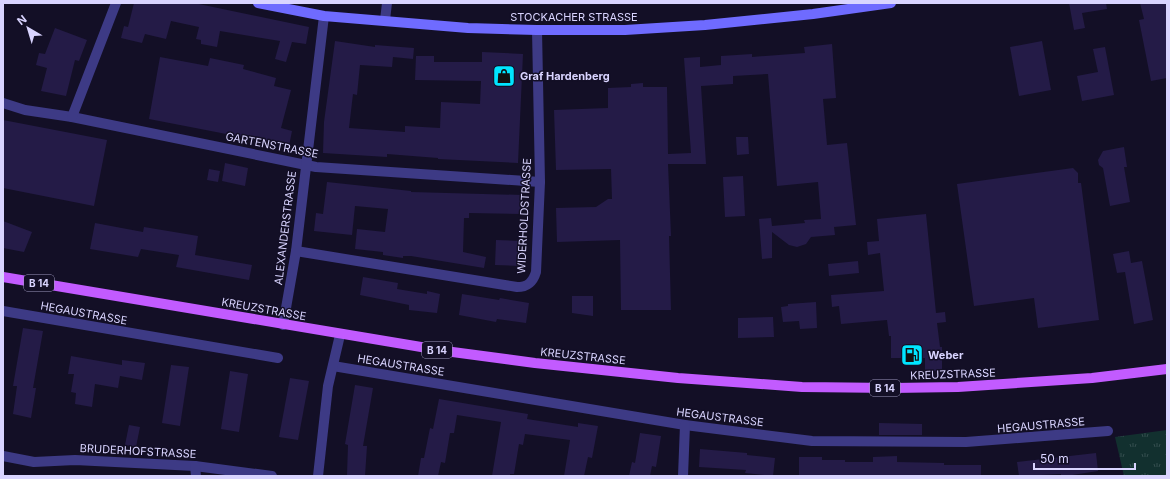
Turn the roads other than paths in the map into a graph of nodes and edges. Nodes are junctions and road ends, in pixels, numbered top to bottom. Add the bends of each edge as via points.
1 (116, 3) edge
2 (258, 3) edge
3 (386, 3) edge
4 (891, 3) edge
5 (324, 16) junction
6 (385, 20) junction
7 (537, 30) junction
8 (3, 103) edge
9 (72, 117) junction
10 (305, 164) junction
11 (540, 182) junction
12 (296, 251) junction
13 (3, 277) edge
14 (3, 311) edge
15 (282, 324) junction
16 (340, 335) junction
17 (278, 358) dead end
18 (333, 366) junction
19 (1167, 369) edge
20 (685, 425) junction
21 (1108, 431) dead end
22 (3, 456) edge
23 (195, 471) edge
24 (272, 476) edge
25 (318, 476) edge
26 (683, 476) edge

1 - 9 street
2 - 5 street, STOCKACHER STRASSE
3 - 6 street
4 - 7 street, STOCKACHER STRASSE via 705,25 625,30
5 - 6 street, STOCKACHER STRASSE
5 - 10 street, ALEXANDERSTRASSE
6 - 7 street, STOCKACHER STRASSE via 468,28
7 - 11 street, WIDERHOLDSTRASSE
8 - 9 street, GARTENSTRASSE via 25,110
9 - 10 street, GARTENSTRASSE
10 - 11 street, GARTENSTRASSE via 316,167
10 - 12 street, ALEXANDERSTRASSE
11 - 12 street, WIDERHOLDSTRASSE via 536,272 534,279 524,287
12 - 15 street, ALEXANDERSTRASSE
13 - 15 main road, KREUZSTRASSE / B 14
14 - 17 street, HEGAUSTRASSE
15 - 16 main road, KREUZSTRASSE / B 14
16 - 18 street
16 - 19 main road, KREUZSTRASSE / B 14 via 535,363 678,378 802,387 958,387 1092,378
18 - 20 street, HEGAUSTRASSE
18 - 25 street via 328,386
20 - 21 street, HEGAUSTRASSE via 812,441 966,442
20 - 26 street
22 - 23 street, BRUDERHOFSTRASSE via 34,462 75,460
23 - 24 street, BRUDERHOFSTRASSE

